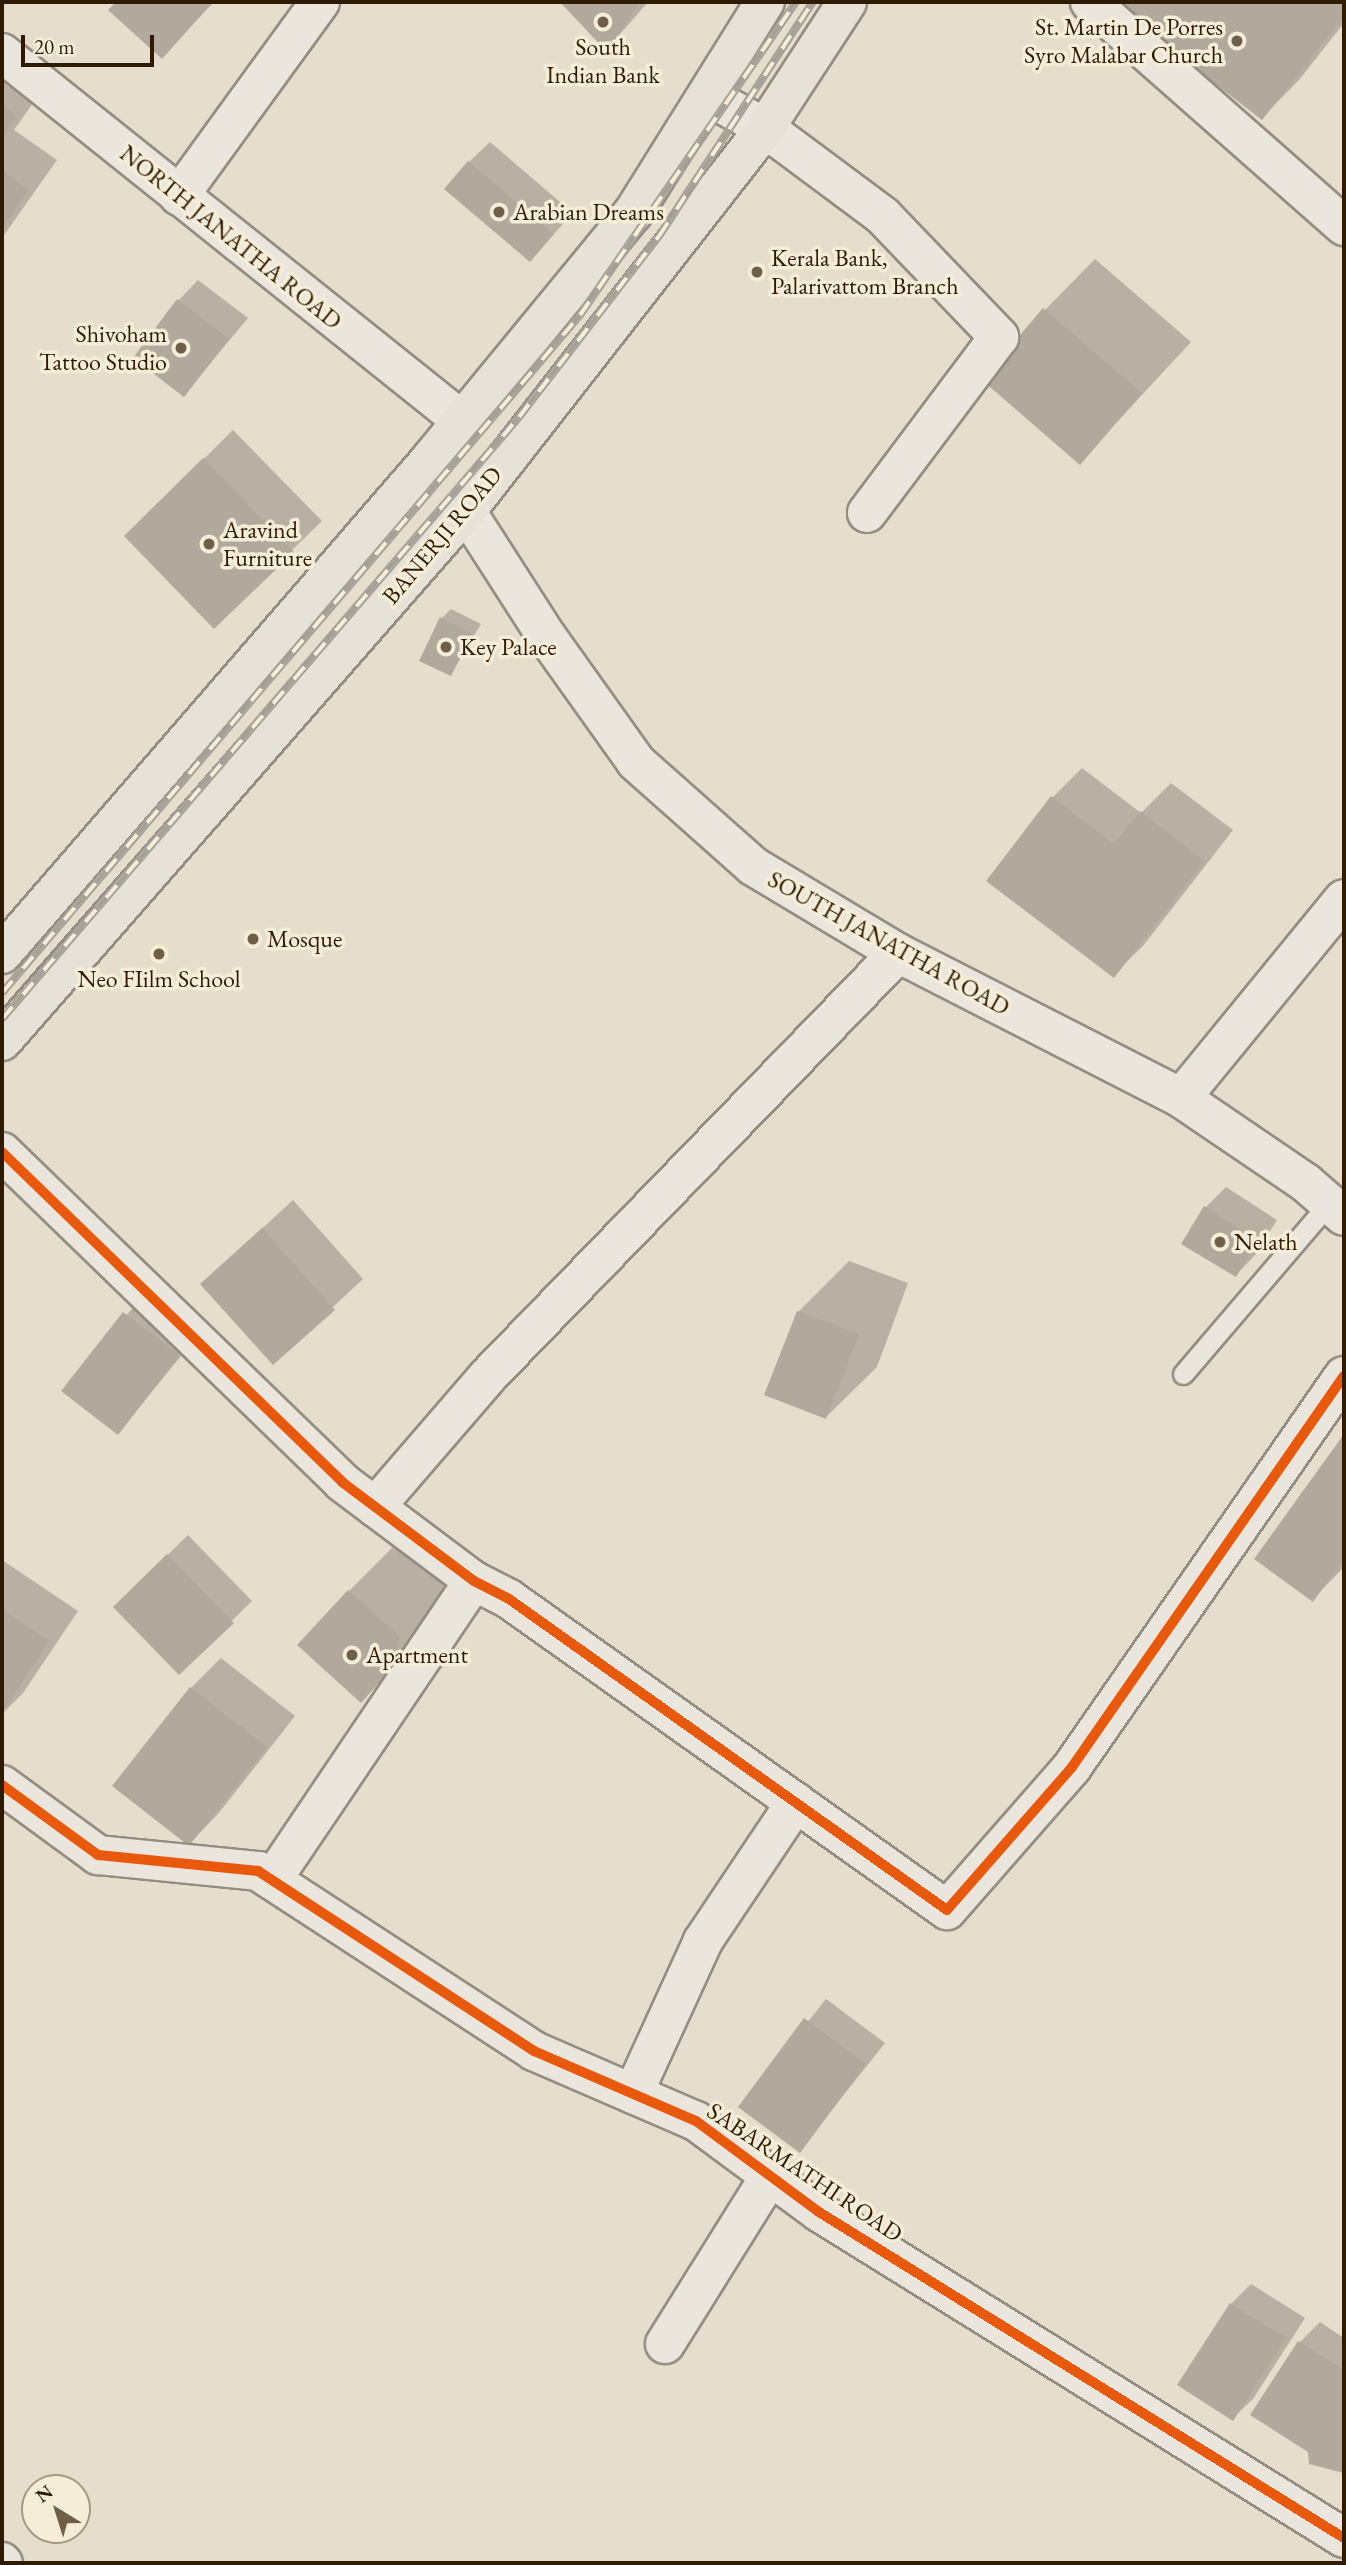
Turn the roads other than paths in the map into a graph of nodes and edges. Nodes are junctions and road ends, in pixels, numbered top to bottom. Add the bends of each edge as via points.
1 (320, 2) edge
2 (765, 2) edge
3 (847, 2) edge
4 (1090, 2) edge
5 (2, 53) edge
6 (708, 96) junction
7 (765, 128) junction
8 (179, 196) junction
9 (1344, 226) edge
10 (461, 420) junction
11 (466, 511) junction
12 (867, 513) dead end
13 (1344, 899) edge
14 (11, 944) edge
15 (898, 953) junction
16 (64, 969) junction
17 (2, 1041) edge
18 (1181, 1098) junction
19 (2, 1152) edge
20 (1336, 1210) edge
21 (1183, 1374) dead end
22 (1344, 1376) edge
23 (375, 1507) junction
24 (474, 1581) junction
25 (2, 1785) edge
26 (796, 1802) junction
27 (272, 1880) junction
28 (633, 2094) junction
29 (770, 2176) junction
30 (665, 2344) dead end
31 (1344, 2538) edge

1 - 8 street
2 - 6 main road
3 - 7 main road, BANERJI ROAD
4 - 9 street
5 - 8 street, NORTH JANATHA ROAD
6 - 7 street
6 - 10 main road via 633,213
7 - 11 main road, BANERJI ROAD
7 - 12 street via 883,216 999,337
8 - 10 street, NORTH JANATHA ROAD
10 - 14 main road
11 - 15 street, SOUTH JANATHA ROAD via 547,637 636,762 753,866
11 - 16 main road, BANERJI ROAD
13 - 18 street
14 - 16 main road
15 - 18 street, SOUTH JANATHA ROAD
15 - 23 street via 488,1376
16 - 17 main road, BANERJI ROAD
18 - 20 street, SOUTH JANATHA ROAD via 1306,1183
19 - 23 street via 342,1482
20 - 21 lane
22 - 26 street via 1072,1767 947,1910
23 - 24 street
24 - 26 street via 509,1598
24 - 27 street
25 - 27 street, SABARMATHI ROAD via 98,1855 258,1871
26 - 28 street via 704,1941
27 - 28 street, SABARMATHI ROAD via 534,2051
28 - 29 street, SABARMATHI ROAD via 696,2121
29 - 30 street
29 - 31 street, SABARMATHI ROAD

